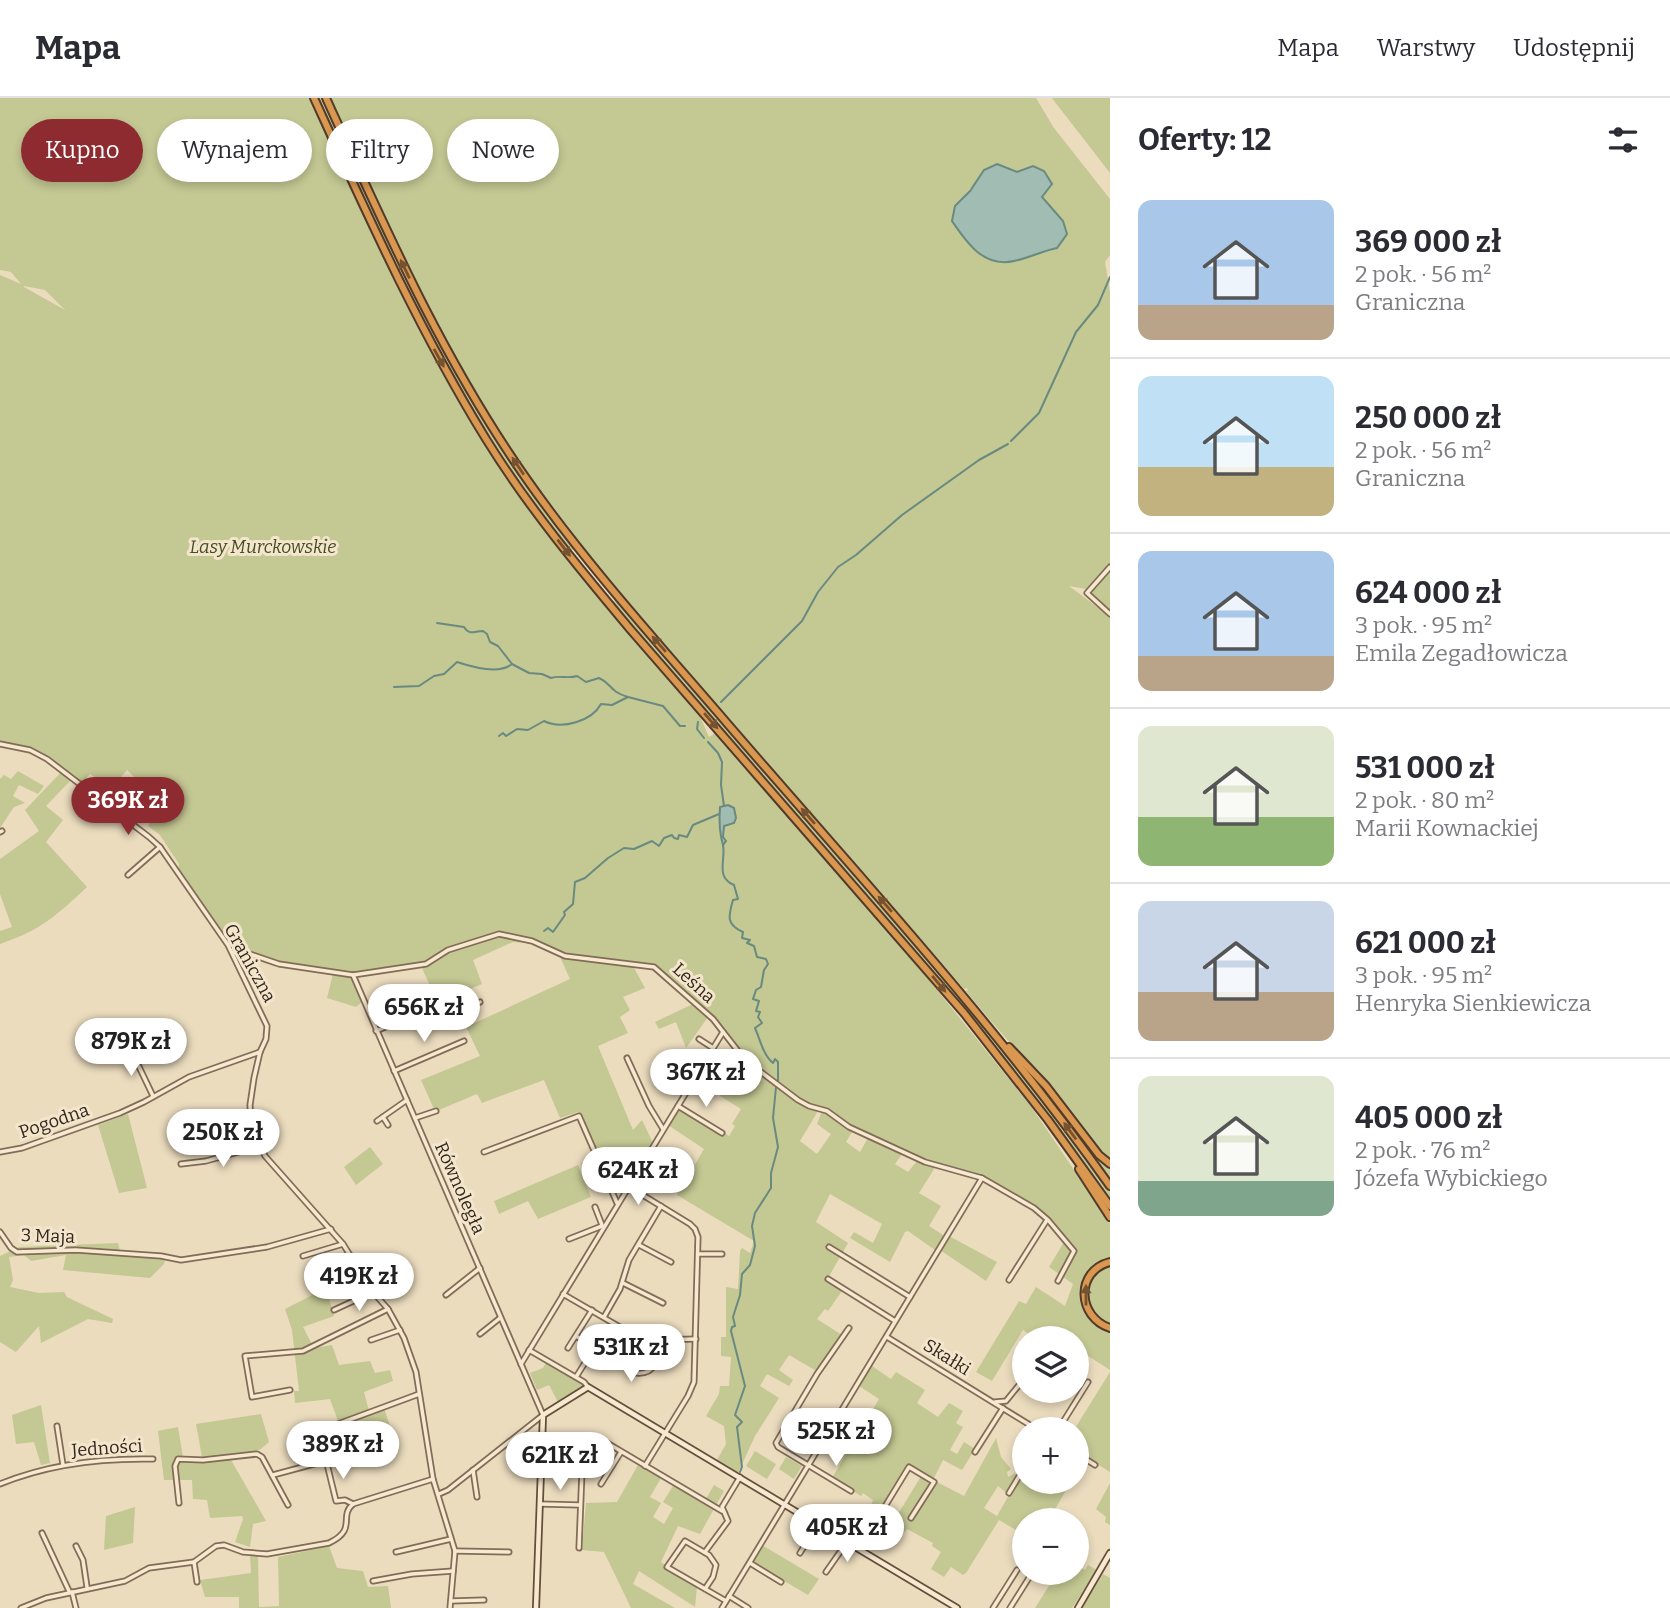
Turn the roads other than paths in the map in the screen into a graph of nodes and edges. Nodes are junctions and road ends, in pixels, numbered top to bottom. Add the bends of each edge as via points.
1 (314, 98) edge
2 (326, 98) edge
3 (1110, 567) edge
4 (1110, 614) edge
5 (0, 744) edge
6 (160, 847) junction
7 (128, 875) dead end
8 (233, 953) junction
9 (353, 975) junction
10 (480, 1002) dead end
11 (376, 1031) junction
12 (992, 1031) junction
13 (723, 1032) junction
14 (699, 1039) dead end
15 (464, 1041) dead end
16 (713, 1048) junction
17 (131, 1049) dead end
18 (260, 1052) junction
19 (627, 1058) dead end
20 (394, 1071) junction
21 (153, 1096) junction
22 (407, 1100) junction
23 (678, 1106) junction
24 (436, 1111) dead end
25 (383, 1117) junction
26 (414, 1118) junction
27 (1048, 1120) junction
28 (377, 1121) dead end
29 (388, 1125) dead end
30 (663, 1129) junction
31 (722, 1133) dead end
32 (260, 1146) junction
33 (0, 1152) edge
34 (484, 1152) dead end
35 (181, 1164) dead end
36 (1110, 1164) edge
37 (982, 1178) junction
38 (628, 1186) junction
39 (1110, 1186) edge
40 (617, 1203) junction
41 (661, 1206) junction
42 (1110, 1206) edge
43 (595, 1207) dead end
44 (1110, 1217) edge
45 (1048, 1220) junction
46 (603, 1226) junction
47 (331, 1229) junction
48 (0, 1232) edge
49 (569, 1240) dead end
50 (343, 1244) junction
51 (639, 1245) junction
52 (829, 1247) dead end
53 (698, 1254) junction
54 (722, 1254) dead end
55 (303, 1256) dead end
56 (671, 1262) dead end
57 (1110, 1262) edge
58 (480, 1268) junction
59 (828, 1279) dead end
60 (1009, 1280) dead end
61 (1058, 1281) dead end
62 (623, 1283) junction
63 (373, 1292) junction
64 (563, 1294) junction
65 (446, 1295) dead end
66 (910, 1297) junction
67 (663, 1303) dead end
68 (388, 1309) junction
69 (334, 1310) dead end
70 (592, 1310) junction
71 (501, 1317) junction
72 (604, 1317) junction
73 (896, 1321) junction
74 (849, 1328) dead end
75 (1110, 1328) edge
76 (400, 1330) junction
77 (480, 1334) dead end
78 (576, 1336) junction
79 (887, 1337) junction
80 (696, 1339) junction
81 (371, 1340) dead end
82 (657, 1340) junction
83 (595, 1347) junction
84 (568, 1348) dead end
85 (530, 1350) junction
86 (521, 1364) junction
87 (576, 1377) junction
88 (588, 1387) junction
89 (290, 1390) dead end
90 (419, 1394) junction
91 (1012, 1394) edge
92 (993, 1402) junction
93 (1003, 1408) junction
94 (543, 1415) junction
95 (1017, 1417) edge
96 (57, 1426) dead end
97 (666, 1432) junction
98 (621, 1452) junction
99 (975, 1452) dead end
100 (153, 1459) dead end
101 (325, 1461) junction
102 (1089, 1461) edge
103 (63, 1465) junction
104 (1095, 1465) dead end
105 (645, 1466) junction
106 (808, 1466) junction
107 (473, 1470) junction
108 (272, 1475) junction
109 (740, 1477) junction
110 (433, 1479) junction
111 (0, 1484) edge
112 (601, 1484) dead end
113 (1012, 1488) edge
114 (851, 1492) dead end
115 (1009, 1493) dead end
116 (439, 1494) junction
117 (477, 1497) dead end
118 (179, 1503) dead end
119 (353, 1504) junction
120 (540, 1504) junction
121 (785, 1504) junction
122 (288, 1505) dead end
123 (580, 1505) junction
124 (722, 1511) junction
125 (911, 1518) dead end
126 (818, 1524) junction
127 (42, 1533) dead end
128 (451, 1539) junction
129 (847, 1541) junction
130 (76, 1546) dead end
131 (579, 1548) dead end
132 (859, 1549) junction
133 (455, 1551) junction
134 (396, 1552) dead end
135 (509, 1552) dead end
136 (705, 1552) junction
137 (800, 1553) dead end
138 (1110, 1553) edge
139 (194, 1562) junction
140 (749, 1562) junction
141 (453, 1571) junction
142 (826, 1572) dead end
143 (1012, 1578) edge
144 (373, 1581) dead end
145 (197, 1582) dead end
146 (781, 1582) dead end
147 (1024, 1585) edge
148 (88, 1588) junction
149 (705, 1589) junction
150 (71, 1592) junction
151 (728, 1599) junction
152 (484, 1600) dead end
153 (451, 1601) junction
154 (28, 1606) edge
155 (21, 1608) edge
156 (76, 1608) edge
157 (450, 1608) edge
158 (536, 1608) edge
159 (722, 1608) edge
160 (748, 1608) edge
161 (957, 1608) edge
162 (993, 1608) edge
163 (1010, 1608) edge
164 (1078, 1608) edge

1 -> 27 highway via 430,343 528,501 590,581 920,961
12 -> 2 highway via 606,583 533,488 440,338
3 - 4 street via 1087,593
5 - 6 street, Graniczna via 47,759
6 - 7 street
6 - 8 street, Graniczna
8 - 9 street, Leśna via 242,951 279,964
8 - 18 street, Graniczna via 265,1019 266,1040
9 - 11 street, Równoległa
9 - 13 street, Leśna via 426,964 448,950 499,934 565,956 654,967
10 - 11 street via 428,1024 415,1014
11 - 20 street, Równoległa
12 - 36 highway via 1036,1074
39 -> 12 highway
13 - 16 street
13 - 37 street, Leśna via 757,1069 797,1100 925,1162
14 - 16 street
15 - 20 street
16 - 23 street
17 - 21 street
18 - 21 street, Pogodna via 189,1077
18 - 32 street, Graniczna via 250,1105 251,1126
19 - 30 street
20 - 22 street, Równoległa
21 - 33 street, Pogodna via 74,1130
22 - 25 street
22 - 26 street, Równoległa
23 - 30 street
23 - 31 street
24 - 26 street
25 - 28 street
25 - 29 street
26 - 58 street, Równoległa
27 - 42 highway
27 - 44 highway
30 - 38 street
32 - 35 street
32 - 47 street, Graniczna
34 - 40 street via 579,1116
37 - 45 street, Leśna
37 - 66 street
38 - 40 street
38 - 41 street
40 - 46 street
41 - 51 street
41 - 53 street via 695,1229
43 - 46 street
45 - 60 street
45 - 61 street, Leśna via 1074,1251
46 - 49 street
46 - 64 street
47 - 48 street, 3 Maja via 267,1247 192,1259 76,1250 17,1252
47 - 50 street, Graniczna
50 - 55 street
50 - 63 street, Graniczna
51 - 56 street
51 - 62 street
52 - 66 street
53 - 54 street
53 - 80 street
75 -> 57 highway via 1087,1311 1083,1294 1092,1272
58 - 65 street
58 - 71 street, Równoległa
59 - 73 street
62 - 67 street
62 - 72 street
63 - 68 street, Graniczna
63 - 69 street
64 - 70 street
64 - 85 street
66 - 73 street
68 - 76 street, Graniczna
68 - 89 street via 303,1351 245,1356 252,1397
70 - 72 street
70 - 78 street
71 - 77 street
71 - 86 street, Równoległa
72 - 82 street via 630,1334
73 - 79 street
74 - 106 street via 777,1440 778,1447
76 - 81 street
76 - 90 street, Graniczna
78 - 83 street
78 - 84 street
79 - 92 street, Skałki
79 - 106 street
80 - 82 street
80 - 97 street via 693,1385
82 - 83 street via 655,1365 642,1373
83 - 87 street
85 - 86 street
85 - 87 street
86 - 94 street, Równoległa
87 - 88 street
88 - 94 street
88 - 97 street
90 - 101 street via 322,1429 318,1434
90 - 110 street, Graniczna
91 - 92 street via 1006,1401
92 - 93 street, Skałki
93 - 95 street, Skałki
93 - 99 street
94 - 107 street
94 - 120 street
96 - 103 street, Jedności
97 - 105 street
97 - 109 street
98 - 105 street
98 - 112 street
98 - 123 street via 597,1437 585,1439
100 - 103 street, Jedności
101 - 108 street
101 - 119 street via 336,1501
102 - 104 street
103 - 111 street, Jedności
105 - 124 street
106 - 114 street
106 - 121 street
107 - 116 street
107 - 117 street
108 - 118 street via 257,1454 178,1459
108 - 122 street
109 - 121 street
109 - 124 street
110 - 116 street, Graniczna
110 - 119 street
113 - 115 street
116 - 128 street, Graniczna
119 - 139 street via 346,1511 346,1530 329,1543 267,1554 216,1546
120 - 123 street
120 - 158 street
121 - 126 street
121 - 140 street
123 - 131 street
124 - 136 street via 728,1521
125 - 132 street via 934,1482 909,1467
126 - 129 street
126 - 137 street
127 - 150 street
128 - 133 street, Graniczna
128 - 134 street
129 - 132 street
129 - 142 street
130 - 148 street
132 - 161 street
133 - 135 street
133 - 141 street, Graniczna
136 - 149 street via 716,1565
136 - 149 street via 685,1541 667,1567
138 - 164 street
139 - 145 street
139 - 148 street via 149,1568 125,1581
140 - 146 street
140 - 151 street
141 - 144 street
141 - 153 street, Graniczna
143 - 162 street
147 - 163 street
148 - 150 street
149 - 151 street
150 - 154 street
150 - 156 street
151 - 159 street
151 - 160 street
152 - 153 street
153 - 157 street, Graniczna
154 - 155 street

